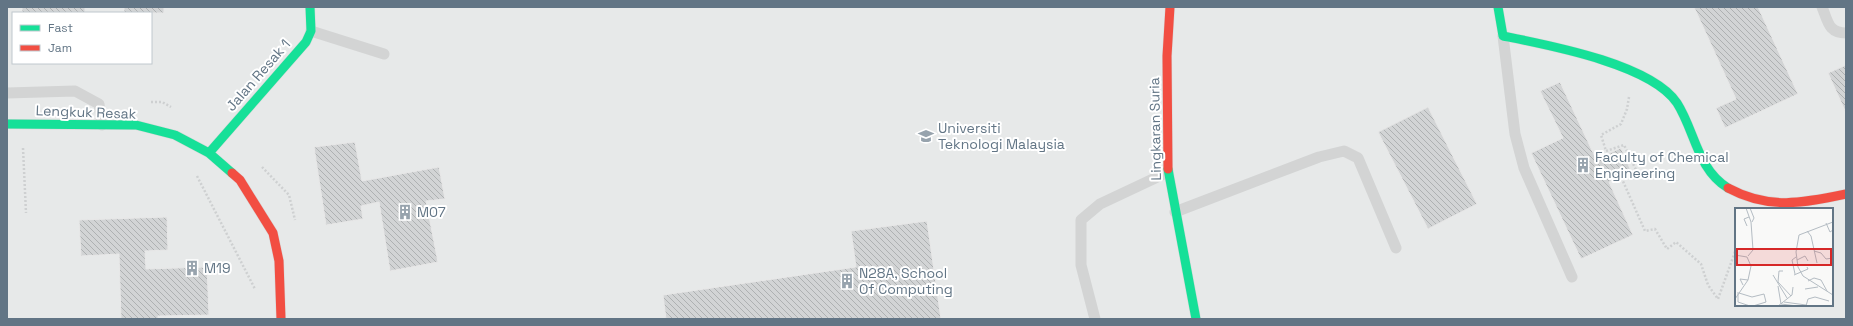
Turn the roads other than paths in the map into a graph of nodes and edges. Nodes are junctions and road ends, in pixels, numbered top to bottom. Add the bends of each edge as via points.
1 (310, 7) edge
2 (1170, 7) edge
3 (1498, 7) edge
4 (1822, 7) edge
5 (311, 31) junction
6 (1846, 33) edge
7 (1503, 36) junction
8 (384, 54) dead end
9 (7, 93) edge
10 (7, 124) edge
11 (102, 125) junction
12 (209, 153) junction
13 (1168, 172) junction
14 (1846, 194) edge
15 (1175, 212) junction
16 (1396, 248) dead end
17 (1572, 277) dead end
18 (282, 319) edge
19 (1095, 319) edge
20 (1196, 319) edge

1 - 5 street
2 - 13 street, Lingkaran Suria via 1167,56
3 - 7 street
4 - 6 lane via 1830,28 1839,33
5 - 8 lane
5 - 12 street, Jalan Resak 1 via 306,42
7 - 14 street via 1594,56 1649,81 1672,96 1684,116 1708,170 1722,185 1750,199 1792,204
7 - 17 lane via 1515,134 1524,168
9 - 11 lane via 75,91 99,104
10 - 11 street, Lengkuk Resak
11 - 12 street, Lengkuk Resak via 136,125 175,136
12 - 18 street, Lengkuk Resak via 240,180 274,233 279,261
13 - 15 street, Lingkaran Suria
13 - 19 lane via 1100,204 1081,220 1081,265
15 - 16 lane via 1319,157 1344,151 1358,158
15 - 20 street, Lingkaran Suria

